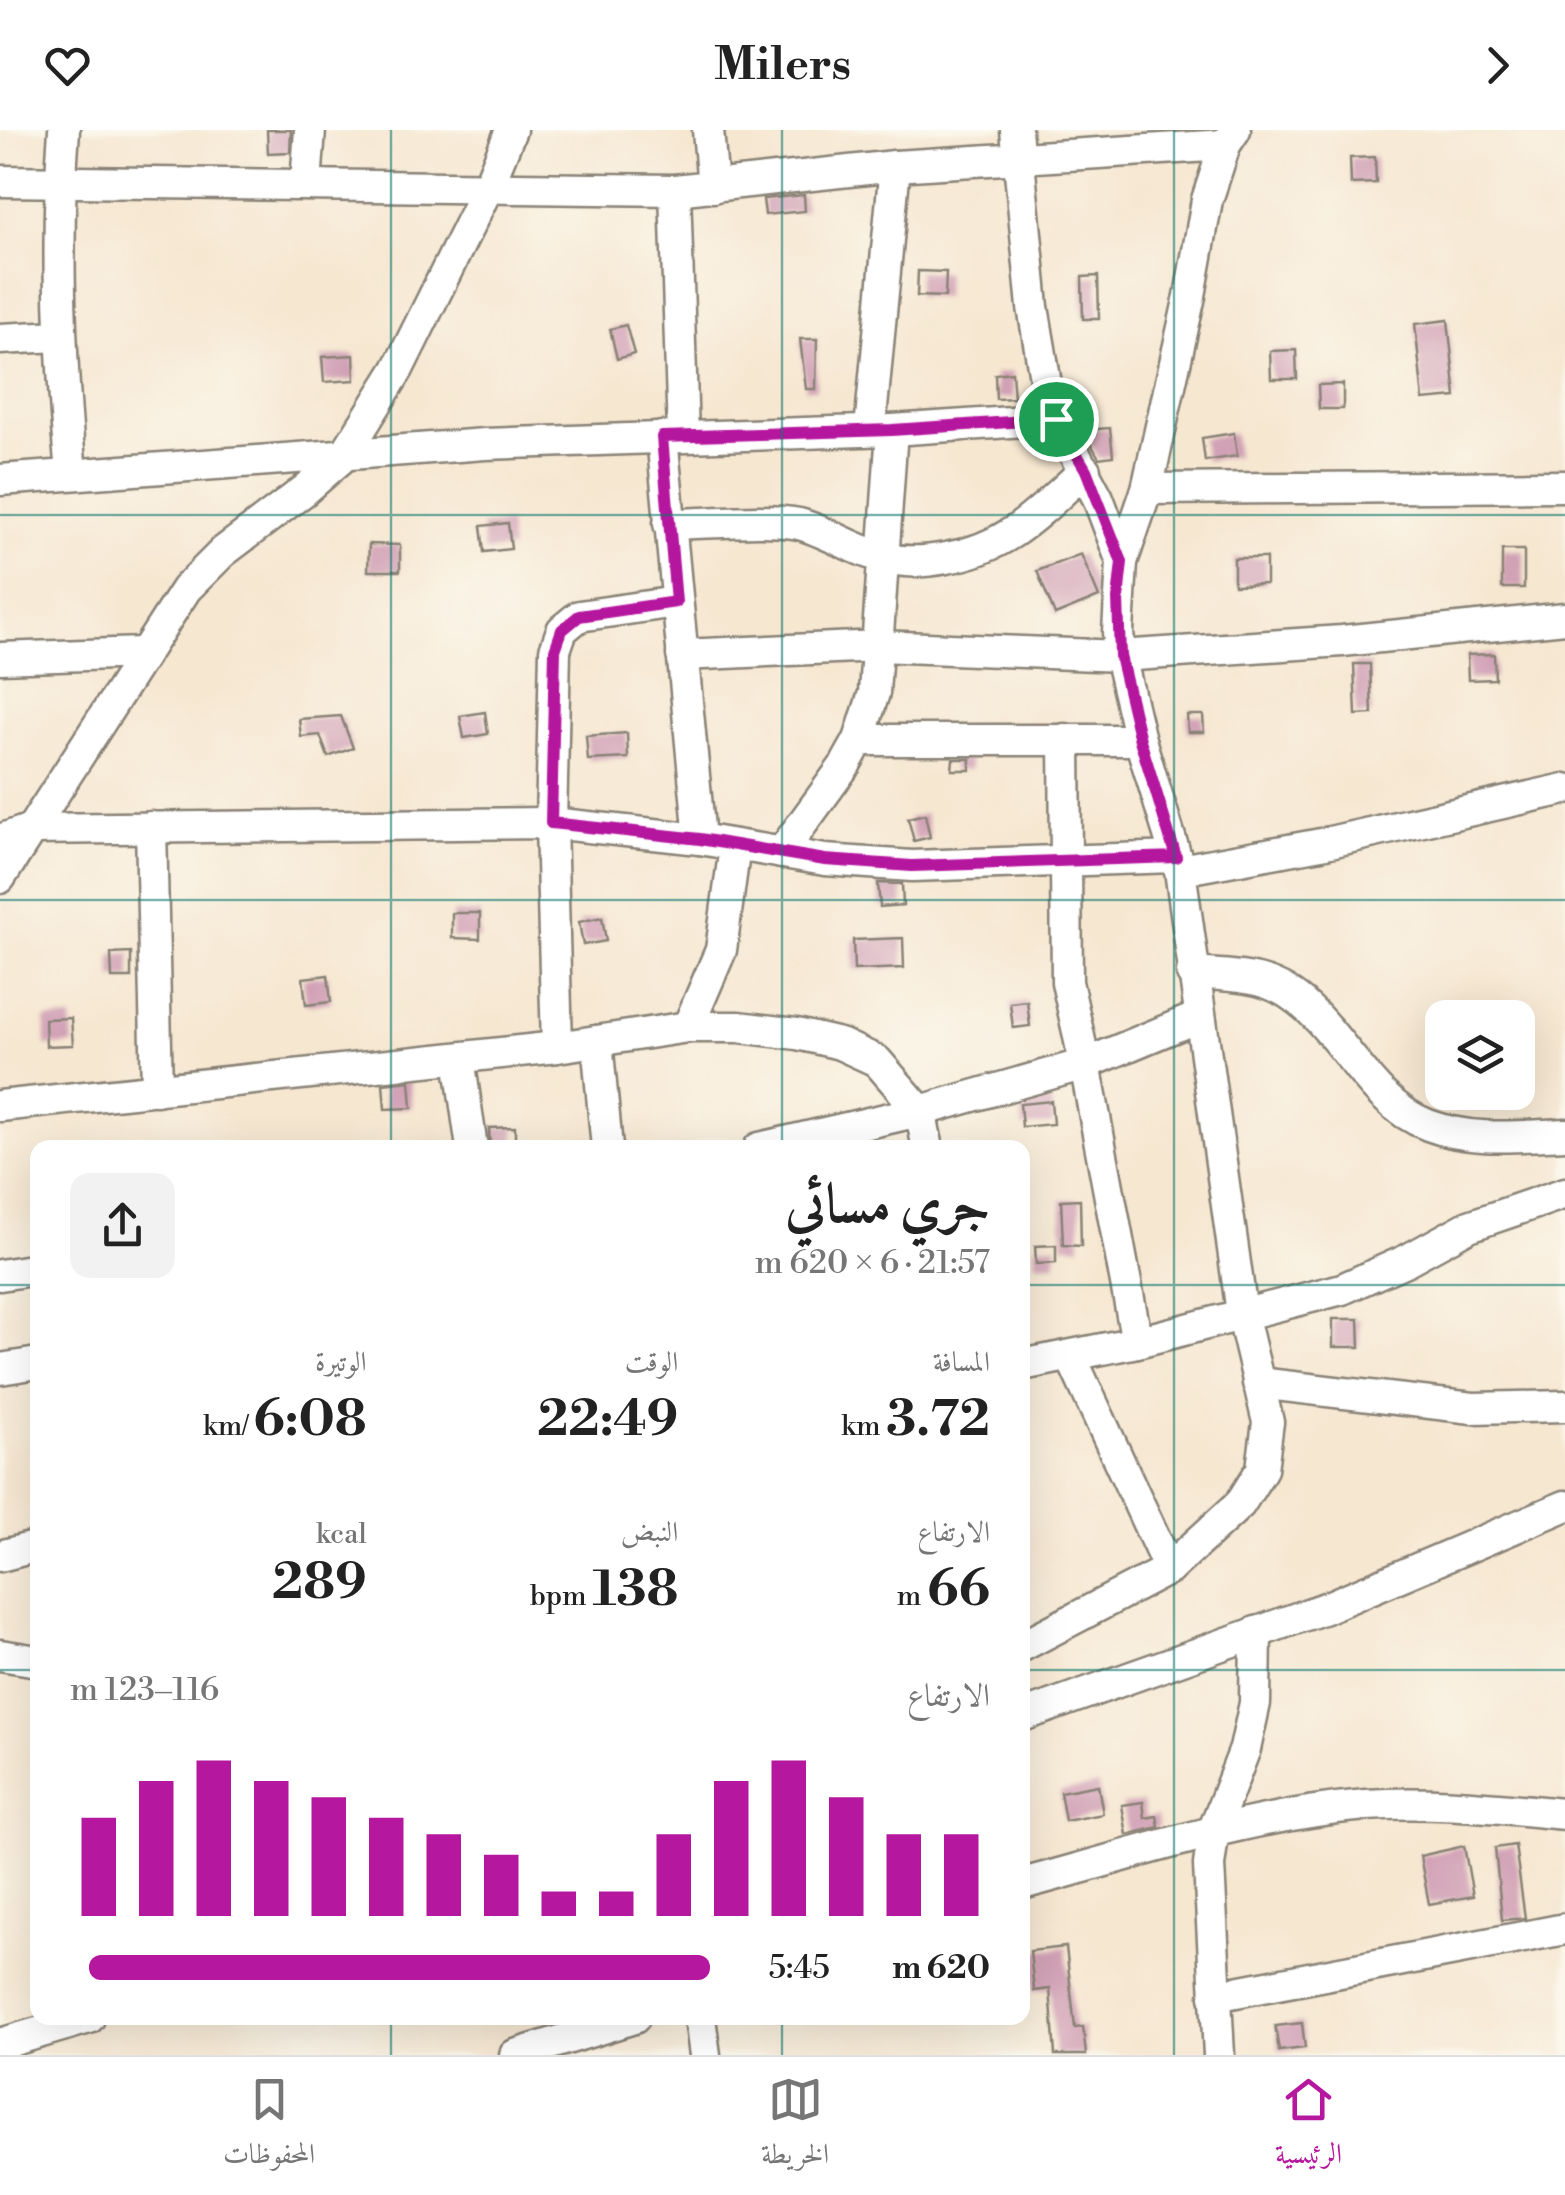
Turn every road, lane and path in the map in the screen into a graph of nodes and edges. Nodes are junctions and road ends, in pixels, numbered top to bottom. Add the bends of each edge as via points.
1 (64, 130) edge
2 (310, 130) edge
3 (511, 130) edge
4 (708, 130) edge
5 (1230, 138) edge
6 (1017, 143) edge
7 (894, 166) junction
8 (0, 180) edge
9 (60, 181) junction
10 (306, 183) junction
11 (488, 187) junction
12 (714, 187) junction
13 (675, 190) junction
14 (60, 336) junction
15 (0, 339) edge
16 (1056, 419) junction
17 (881, 430) junction
18 (673, 436) junction
19 (344, 456) junction
20 (1086, 470) junction
21 (70, 473) junction
22 (0, 480) edge
23 (1565, 486) edge
24 (1147, 490) junction
25 (669, 524) junction
26 (882, 558) junction
27 (1122, 562) junction
28 (676, 602) junction
29 (1565, 618) edge
30 (879, 646) junction
31 (142, 653) junction
32 (682, 654) junction
33 (1120, 656) junction
34 (0, 658) edge
35 (859, 740) junction
36 (1065, 740) junction
37 (1140, 740) junction
38 (1565, 789) edge
39 (551, 823) junction
40 (151, 828) junction
41 (31, 829) junction
42 (700, 839) junction
43 (0, 840) edge
44 (736, 846) junction
45 (782, 852) junction
46 (1064, 862) junction
47 (1178, 864) junction
48 (0, 878) edge
49 (1192, 973) junction
50 (1198, 1016) junction
51 (688, 1028) junction
52 (597, 1041) junction
53 (557, 1047) junction
54 (459, 1058) junction
55 (1086, 1064) junction
56 (156, 1090) junction
57 (0, 1106) edge
58 (920, 1110) junction
59 (1565, 1134) edge
60 (471, 1140) edge
61 (606, 1140) edge
62 (794, 1140) edge
63 (926, 1140) edge
64 (1565, 1193) edge
65 (30, 1271) edge
66 (0, 1275) edge
67 (1242, 1313) junction
68 (1136, 1342) junction
69 (1071, 1357) junction
70 (30, 1364) edge
71 (1030, 1364) edge
72 (0, 1368) edge
73 (1258, 1382) junction
74 (1565, 1406) edge
75 (1565, 1506) edge
76 (30, 1548) edge
77 (0, 1556) edge
78 (1169, 1568) junction
79 (1256, 1632) junction
80 (1030, 1642) edge
81 (0, 1655) edge
82 (30, 1659) edge
83 (1030, 1713) edge
84 (1565, 1814) edge
85 (1214, 1829) junction
86 (1030, 1882) edge
87 (1565, 1930) edge
88 (1215, 1996) junction
89 (66, 2025) edge
90 (616, 2025) edge
91 (701, 2025) edge
92 (0, 2044) edge
93 (560, 2047) edge
94 (515, 2055) edge
95 (705, 2055) edge
96 (1220, 2055) edge

1 - 9 street
2 - 10 street
3 - 11 street
4 - 12 street
5 - 6 street
5 - 24 street via 1207,200
6 - 7 street
6 - 16 street via 1033,307
7 - 12 street
7 - 17 street
8 - 9 street
9 - 10 street
9 - 14 street
10 - 11 street
11 - 13 street
11 - 19 street via 398,369
12 - 13 street
13 - 18 street
14 - 15 street
14 - 21 street
16 - 17 street
16 - 20 street
17 - 18 street
17 - 26 street
18 - 19 street
18 - 25 street
19 - 21 street
19 - 31 street via 223,552 186,589
20 - 26 street via 999,544 921,561
20 - 27 street
21 - 22 street
23 - 24 street
24 - 27 street
25 - 26 street via 797,524
25 - 28 street
26 - 30 street
27 - 33 street
28 - 32 street
28 - 39 street via 579,616 562,630 555,650
29 - 33 street
30 - 32 street
30 - 33 street
30 - 35 street
31 - 34 street
31 - 41 street
32 - 42 street
33 - 37 street
35 - 36 street
35 - 45 street
36 - 37 street
36 - 46 street
37 - 47 street
38 - 47 street via 1321,844
39 - 40 street
39 - 42 street
39 - 53 street
40 - 41 street
40 - 56 street
41 - 43 street
41 - 48 street
42 - 44 street
44 - 45 street
44 - 51 street via 720,950
45 - 46 street via 912,866
46 - 47 street
46 - 55 street via 1067,982
47 - 49 street
49 - 50 street
49 - 59 street via 1262,981 1300,1001 1388,1100 1424,1124 1475,1138
50 - 55 street
50 - 67 street
51 - 52 street
51 - 58 street via 797,1034 840,1044 877,1061
52 - 53 street
52 - 61 street
53 - 54 street
54 - 56 street
54 - 60 street
55 - 58 street
55 - 68 street
56 - 57 street
58 - 62 street
58 - 63 street
64 - 67 street via 1469,1226 1342,1289
65 - 66 street
67 - 68 street
67 - 73 street
68 - 69 street
69 - 71 street
69 - 78 street
70 - 72 street
73 - 74 street via 1474,1408
73 - 78 street via 1268,1422 1262,1470 1240,1504
75 - 79 street
76 - 77 street
78 - 80 street
79 - 83 street
79 - 85 street via 1256,1703
81 - 82 street
84 - 85 street via 1364,1805
85 - 86 street
85 - 88 street via 1209,1865
87 - 88 street
88 - 96 street
89 - 92 street
90 - 93 street
91 - 95 street
93 - 94 street

